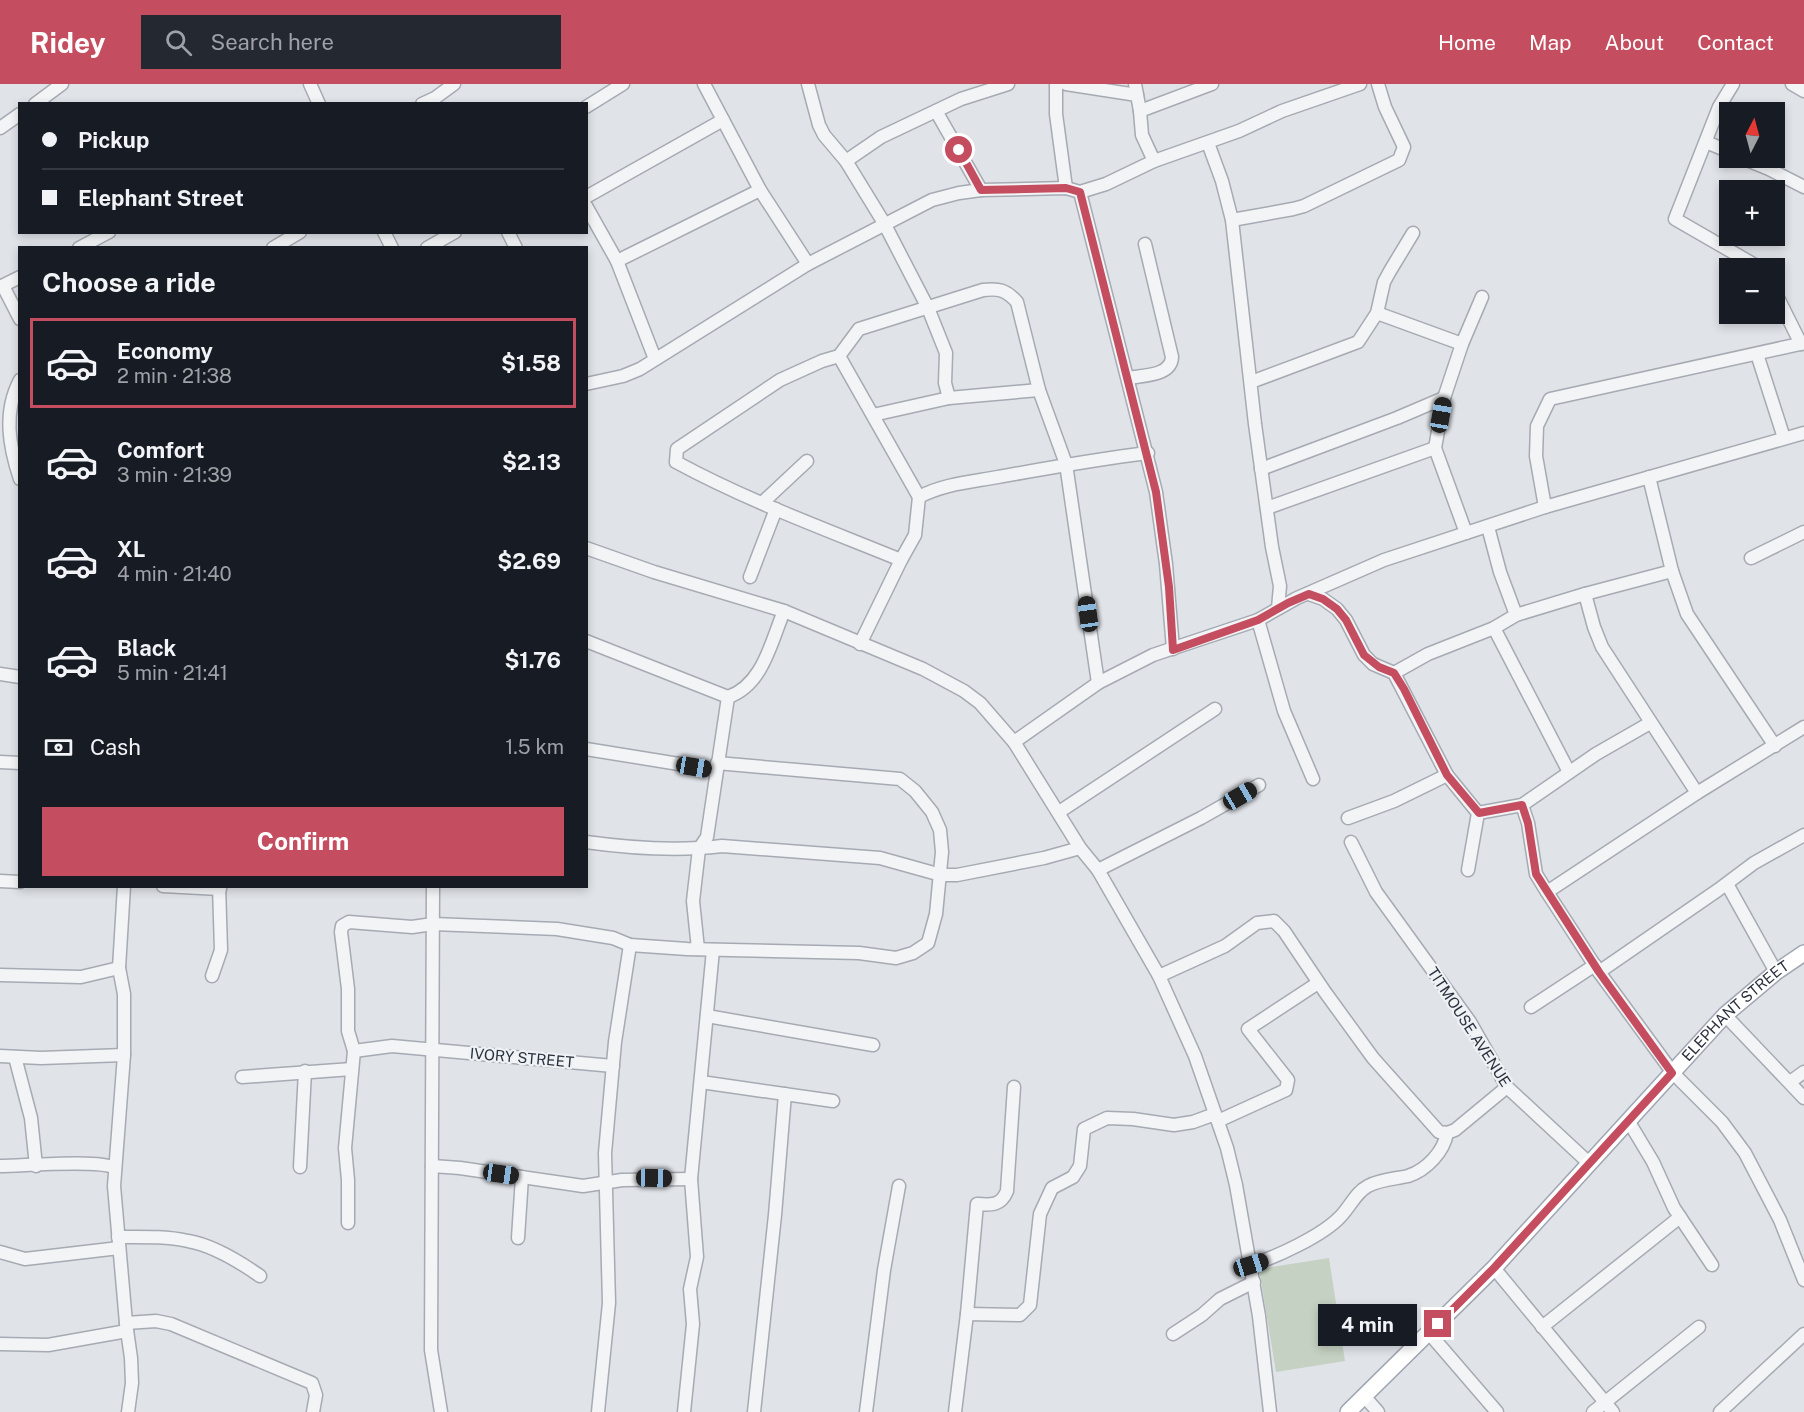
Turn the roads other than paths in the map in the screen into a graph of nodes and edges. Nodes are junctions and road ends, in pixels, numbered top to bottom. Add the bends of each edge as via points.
1 (62, 84) edge
2 (310, 84) edge
3 (454, 84) edge
4 (622, 84) edge
5 (704, 84) edge
6 (808, 84) edge
7 (1008, 84) edge
8 (1056, 84) edge
9 (1066, 84) edge
10 (1212, 84) edge
11 (1359, 84) edge
12 (1378, 84) edge
13 (1732, 84) edge
14 (1792, 84) edge
15 (1136, 90) edge
16 (1804, 91) edge
17 (437, 101) edge
18 (38, 102) edge
19 (318, 102) edge
20 (588, 106) edge
21 (936, 111) junction
22 (1140, 111) junction
23 (18, 115) edge
24 (723, 120) junction
25 (0, 128) edge
26 (1706, 142) junction
27 (1208, 143) junction
28 (1719, 147) edge
29 (846, 161) junction
30 (1154, 161) junction
31 (1767, 168) edge
32 (1804, 187) edge
33 (1066, 188) junction
34 (760, 190) junction
35 (981, 190) junction
36 (1080, 192) junction
37 (588, 196) edge
38 (588, 210) edge
39 (1232, 219) junction
40 (884, 224) junction
41 (1413, 233) dead end
42 (105, 234) edge
43 (452, 234) edge
44 (295, 239) edge
45 (1145, 244) dead end
46 (83, 246) edge
47 (278, 246) edge
48 (430, 246) edge
49 (1743, 258) edge
50 (617, 261) junction
51 (808, 264) junction
52 (18, 278) edge
53 (2, 286) edge
54 (1482, 297) dead end
55 (928, 308) junction
56 (1785, 311) edge
57 (1377, 312) junction
58 (18, 315) edge
59 (1462, 344) junction
60 (1802, 344) edge
61 (1757, 354) junction
62 (839, 356) junction
63 (655, 360) junction
64 (1129, 378) junction
65 (1251, 382) junction
66 (18, 384) edge
67 (588, 384) edge
68 (1039, 390) junction
69 (949, 398) junction
70 (1444, 398) junction
71 (873, 415) junction
72 (1804, 433) edge
73 (1784, 438) junction
74 (1436, 448) junction
75 (1148, 453) junction
76 (807, 461) dead end
77 (1066, 464) junction
78 (1261, 469) junction
79 (18, 472) edge
80 (1649, 477) junction
81 (918, 497) junction
82 (762, 503) junction
83 (1545, 507) junction
84 (1267, 508) junction
85 (776, 509) junction
86 (1488, 526) junction
87 (1466, 532) junction
88 (1804, 532) edge
89 (588, 549) edge
90 (1751, 558) dead end
91 (901, 560) junction
92 (1672, 571) junction
93 (750, 577) dead end
94 (1280, 586) junction
95 (1585, 594) junction
96 (1303, 596) junction
97 (1278, 608) junction
98 (784, 611) junction
99 (1516, 615) junction
100 (1258, 620) junction
101 (1494, 628) junction
102 (588, 642) edge
103 (860, 644) junction
104 (1173, 650) junction
105 (1394, 673) junction
106 (0, 674) edge
107 (18, 676) edge
108 (1098, 683) junction
109 (728, 697) junction
110 (1215, 709) dead end
111 (1650, 723) junction
112 (1804, 727) edge
113 (1014, 742) junction
114 (1775, 746) junction
115 (588, 749) edge
116 (0, 762) edge
117 (18, 763) edge
118 (716, 766) junction
119 (1569, 772) junction
120 (1447, 775) junction
121 (1312, 779) dead end
122 (1259, 785) dead end
123 (1697, 793) junction
124 (1522, 805) junction
125 (1059, 812) junction
126 (1479, 813) junction
127 (1348, 818) dead end
128 (1804, 835) edge
129 (588, 842) edge
130 (1351, 842) dead end
131 (1080, 848) junction
132 (699, 849) junction
133 (1098, 870) junction
134 (1468, 870) dead end
135 (941, 875) junction
136 (0, 881) edge
137 (18, 882) edge
138 (1727, 884) junction
139 (124, 888) edge
140 (219, 888) edge
141 (433, 888) edge
142 (1546, 892) junction
143 (433, 924) junction
144 (630, 945) junction
145 (698, 949) junction
146 (713, 950) junction
147 (1804, 953) edge
148 (119, 968) junction
149 (1597, 968) junction
150 (1776, 972) junction
151 (0, 975) edge
152 (212, 976) dead end
153 (1159, 976) junction
154 (1318, 983) junction
155 (1530, 1007) dead end
156 (1725, 1015) junction
157 (707, 1016) junction
158 (873, 1045) dead end
159 (432, 1050) junction
160 (354, 1051) junction
161 (124, 1055) junction
162 (0, 1056) edge
163 (15, 1057) junction
164 (612, 1066) junction
165 (352, 1069) junction
166 (305, 1071) junction
167 (1804, 1072) edge
168 (1672, 1073) junction
169 (242, 1077) dead end
170 (701, 1082) junction
171 (1790, 1082) junction
172 (1014, 1087) dead end
173 (1507, 1087) junction
174 (785, 1094) junction
175 (1804, 1098) edge
176 (833, 1101) dead end
177 (1217, 1118) junction
178 (1629, 1122) junction
179 (1447, 1133) junction
180 (1590, 1164) junction
181 (0, 1166) edge
182 (36, 1166) junction
183 (300, 1167) dead end
184 (432, 1167) junction
185 (115, 1168) junction
186 (522, 1177) junction
187 (691, 1179) junction
188 (606, 1182) junction
189 (899, 1186) dead end
190 (1680, 1216) junction
191 (348, 1223) dead end
192 (518, 1238) dead end
193 (118, 1242) junction
194 (0, 1252) edge
195 (1251, 1265) junction
196 (1712, 1265) dead end
197 (1494, 1268) junction
198 (260, 1276) dead end
199 (1804, 1280) edge
200 (1254, 1282) junction
201 (967, 1314) junction
202 (126, 1327) junction
203 (1698, 1327) dead end
204 (1542, 1328) junction
205 (1429, 1333) junction
206 (1173, 1334) dead end
207 (1804, 1334) edge
208 (0, 1344) edge
209 (1364, 1396) junction
210 (1610, 1407) edge
211 (128, 1412) edge
212 (313, 1412) edge
213 (441, 1412) edge
214 (598, 1412) edge
215 (684, 1412) edge
216 (754, 1412) edge
217 (866, 1412) edge
218 (955, 1412) edge
219 (1270, 1412) edge
220 (1348, 1412) edge
221 (1378, 1412) edge
222 (1497, 1412) edge
223 (1593, 1412) edge
224 (1719, 1412) edge

1 - 18 street
2 - 19 street
3 - 17 street
4 - 20 street
5 - 24 street
6 - 29 street via 819,125
7 - 21 street
8 - 33 street
9 - 15 street
10 - 22 street
11 - 27 street
12 - 39 street via 1404,147 1399,160 1293,210
13 - 26 street
14 - 16 street
15 - 22 street
21 - 29 street via 881,137
21 - 35 street
22 - 30 street via 1142,135
23 - 25 street
24 - 34 street
24 - 37 street
26 - 28 street
26 - 49 street via 1675,219
27 - 30 street
27 - 39 street
29 - 40 street
30 - 36 street
31 - 32 street
33 - 35 street
33 - 36 street
34 - 50 street
34 - 51 street
35 - 40 street via 932,201
36 - 64 street
38 - 50 street
39 - 65 street
40 - 51 street
40 - 55 street
41 - 57 street via 1384,282
42 - 46 street
43 - 48 street
44 - 47 street
45 - 64 street via 1172,363 1166,370
50 - 63 street
51 - 63 street
52 - 53 street
53 - 58 street
54 - 59 street
55 - 62 street via 859,329
55 - 68 street via 983,290 1006,291 1017,302
55 - 69 street via 946,353
56 - 60 street
57 - 59 street
57 - 65 street via 1358,342
59 - 70 street
60 - 61 street
61 - 73 street
61 - 83 street via 1550,399 1537,426 1536,456
62 - 71 street
62 - 82 street via 780,380 677,449 676,462
63 - 67 street via 623,376
64 - 75 street
65 - 78 street
66 - 79 street via 9,414 9,439
68 - 69 street
68 - 77 street
69 - 71 street
70 - 74 street
70 - 78 street
71 - 81 street
72 - 73 street
73 - 80 street
74 - 84 street
74 - 87 street
75 - 77 street
75 - 104 street via 1166,564
76 - 82 street
77 - 81 street via 933,489
77 - 108 street
78 - 84 street
80 - 83 street
80 - 92 street
81 - 91 street via 915,535
82 - 85 street
83 - 86 street
84 - 94 street
85 - 91 street
85 - 93 street
86 - 87 street
86 - 99 street
87 - 96 street via 1384,560
88 - 90 street
89 - 98 street
91 - 103 street
92 - 95 street
92 - 114 street via 1687,614
94 - 96 street
94 - 97 street
95 - 99 street
95 - 111 street via 1602,647
96 - 97 street
96 - 105 street via 1323,599 1337,609 1364,655
97 - 100 street
98 - 103 street
98 - 109 street via 751,684
99 - 101 street
100 - 104 street
100 - 121 street via 1284,711
101 - 105 street via 1428,654
101 - 119 street
102 - 109 street
103 - 113 street via 923,669 964,691 980,703
104 - 108 street via 1153,655
105 - 120 street
106 - 107 street
108 - 113 street
109 - 118 street
110 - 125 street
111 - 119 street
111 - 123 street
112 - 114 street
113 - 125 street
114 - 123 street
115 - 118 street
116 - 117 street
118 - 132 street via 707,837
118 - 135 street via 900,779 932,812 940,830
119 - 124 street
120 - 126 street
120 - 127 street
122 - 133 street
123 - 142 street
124 - 126 street
124 - 142 street via 1536,874
125 - 131 street
126 - 134 street
128 - 138 street via 1754,863
129 - 132 street
130 - 173 street, TITMOUSE AVENUE via 1376,892 1470,1022
131 - 133 street
131 - 135 street via 1001,867
132 - 135 street via 722,846 880,858
132 - 145 street via 693,901
133 - 153 street
135 - 146 street via 933,931 927,943 913,953 897,958 859,953
136 - 137 street
138 - 149 street
138 - 150 street
139 - 148 street
140 - 152 street via 220,950
141 - 143 street
142 - 149 street
143 - 144 street via 557,929 613,938
143 - 159 street
143 - 160 street via 412,927 349,922 342,926 348,1026
144 - 145 street
144 - 164 street
145 - 146 street
146 - 157 street
147 - 150 main road, ELEPHANT STREET
148 - 151 street via 81,978
148 - 161 street via 124,994
149 - 155 street
149 - 168 street
150 - 156 main road, ELEPHANT STREET
153 - 154 street via 1226,946 1257,923 1274,921
153 - 177 street via 1195,1056
154 - 177 street via 1248,1029 1288,1080 1286,1090
154 - 179 street via 1373,1058 1439,1132
156 - 168 main road, ELEPHANT STREET
156 - 171 street
157 - 158 street
157 - 170 street
159 - 160 street, IVORY STREET via 385,1046
159 - 164 street, IVORY STREET
159 - 184 street
160 - 165 street
161 - 163 street
161 - 185 street
162 - 163 street
163 - 182 street via 31,1118
164 - 188 street
165 - 166 street
165 - 191 street via 345,1148
166 - 169 street
166 - 183 street
167 - 171 street
168 - 178 main road, ELEPHANT STREET
168 - 199 street via 1722,1122 1745,1153 1775,1210
170 - 174 street
170 - 187 street
171 - 175 street
172 - 201 street via 1007,1191 1004,1199 994,1205 977,1204
173 - 179 street
173 - 180 street, TITMOUSE AVENUE
174 - 176 street
174 - 216 street
177 - 195 street via 1236,1185
177 - 201 street via 1174,1125 1107,1118 1084,1129 1080,1166 1073,1177 1052,1188 1040,1214 1030,1305 1020,1315
178 - 180 main road, ELEPHANT STREET
178 - 190 street
179 - 195 street via 1442,1150 1431,1161 1410,1175 1366,1186 1330,1226 1268,1260
180 - 197 main road, ELEPHANT STREET
181 - 182 street
182 - 185 street via 109,1164
184 - 186 street
184 - 213 street via 432,1350
185 - 193 street
186 - 188 street via 583,1186
186 - 192 street
187 - 188 street
187 - 215 street via 697,1257 690,1289 693,1324
188 - 214 street via 609,1303
189 - 217 street
190 - 196 street
190 - 204 street
193 - 194 street via 25,1259
193 - 198 street via 166,1238 192,1241
193 - 202 street
195 - 200 street
197 - 204 street
197 - 205 main road, ELEPHANT STREET
200 - 206 street via 1220,1299
200 - 219 street
201 - 218 street
202 - 208 street via 48,1345
202 - 211 street via 132,1366
202 - 212 street via 171,1324 312,1383 316,1395
203 - 210 street
204 - 210 street
205 - 209 main road, ELEPHANT STREET
205 - 222 street
207 - 224 street
209 - 220 main road, ELEPHANT STREET
209 - 221 street
210 - 223 street

